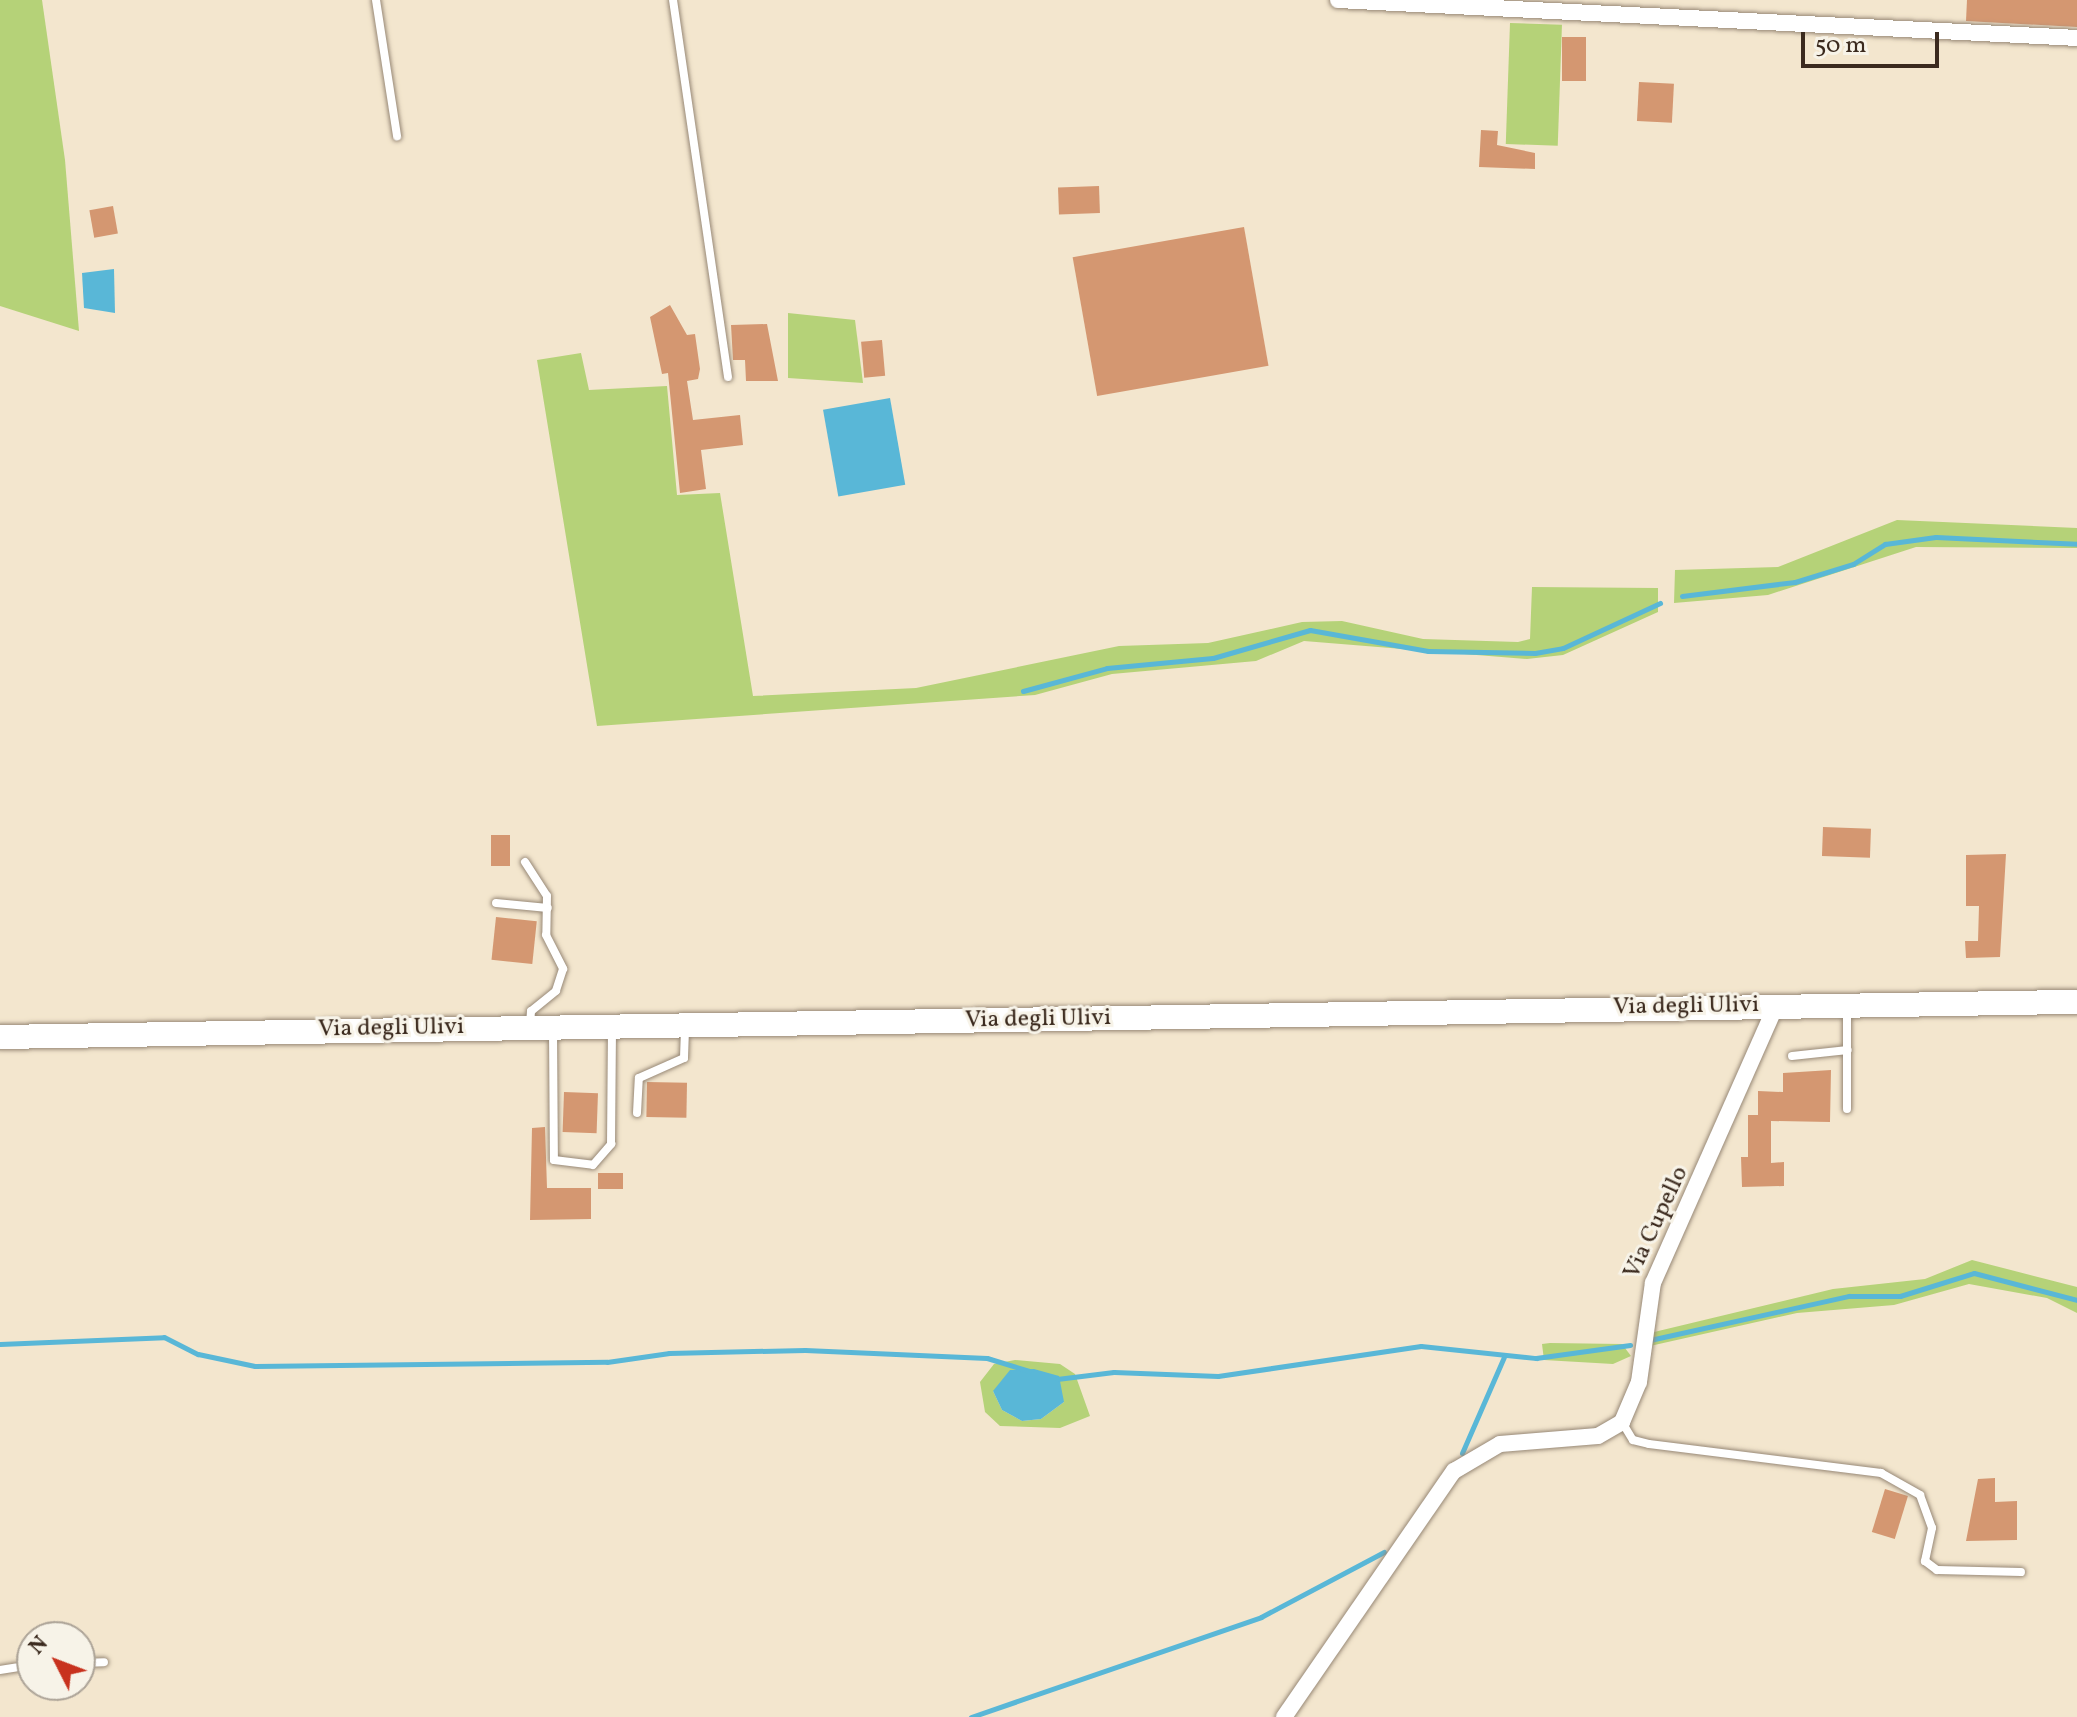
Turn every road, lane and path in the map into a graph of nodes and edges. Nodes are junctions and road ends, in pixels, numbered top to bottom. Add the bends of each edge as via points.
1 (376, 0) edge
2 (673, 0) edge
3 (1338, 0) edge
4 (2077, 38) edge
5 (397, 136) dead end
6 (728, 377) dead end
7 (525, 862) dead end
8 (496, 903) dead end
9 (548, 908) junction
10 (2077, 1002) edge
11 (1847, 1004) junction
12 (1776, 1006) junction
13 (542, 1026) junction
14 (612, 1026) junction
15 (685, 1026) junction
16 (0, 1037) edge
17 (1848, 1050) junction
18 (1792, 1056) dead end
19 (1847, 1109) dead end
20 (637, 1113) dead end
21 (1622, 1422) junction
22 (2021, 1572) dead end
23 (96, 1662) edge
24 (104, 1662) dead end
25 (1284, 1717) edge

1 - 5 lane
2 - 6 lane
3 - 4 street
7 - 9 lane
8 - 9 lane
9 - 13 lane via 546,935 563,980 531,1011
10 - 11 street, Via degli Ulivi
11 - 12 street, Via degli Ulivi
11 - 17 lane
12 - 15 street, Via degli Ulivi
12 - 21 street, Via Cupello via 1653,1283 1639,1382
13 - 14 street, Via degli Ulivi
13 - 14 lane via 554,1160 593,1165 611,1144
13 - 16 street, Via degli Ulivi
14 - 15 street, Via degli Ulivi
15 - 20 lane via 684,1058 639,1078
17 - 18 lane
17 - 19 lane
21 - 22 lane via 1633,1440 1649,1444 1881,1473 1920,1495 1932,1528 1925,1561 1937,1570
21 - 25 street via 1598,1436 1500,1444 1454,1471
23 - 24 lane

